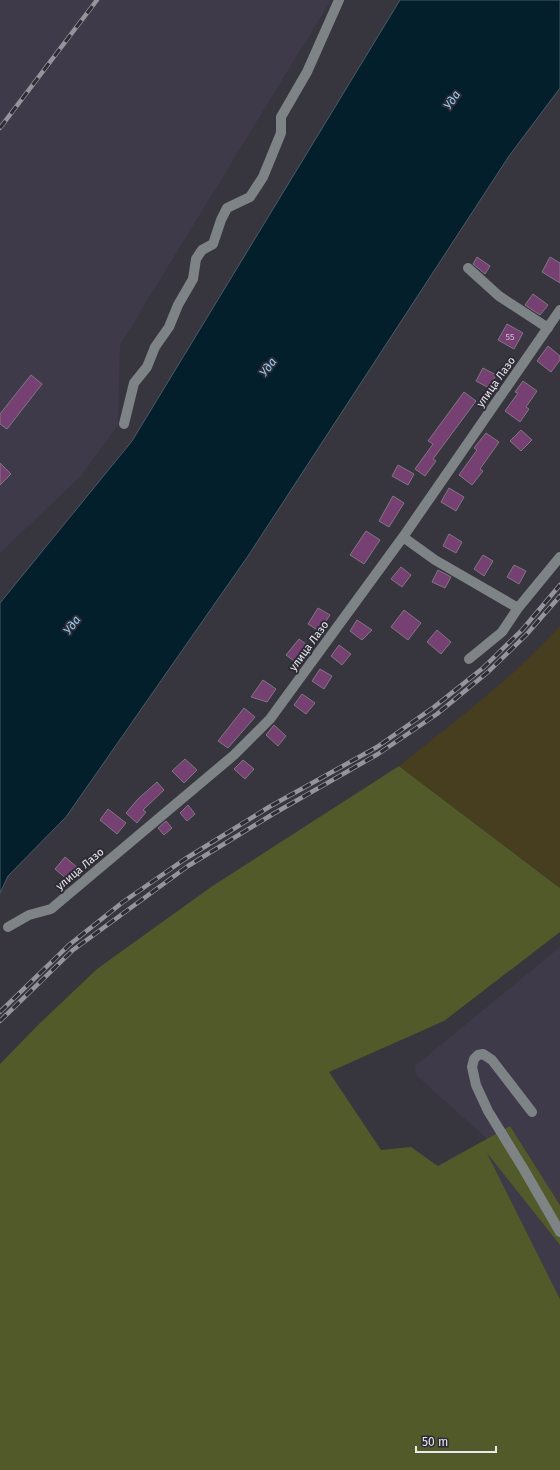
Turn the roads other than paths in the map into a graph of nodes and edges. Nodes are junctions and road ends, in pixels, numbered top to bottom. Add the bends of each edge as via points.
1 (339, 0) edge
2 (468, 268) dead end
3 (560, 310) edge
4 (548, 328) junction
5 (124, 424) dead end
6 (403, 537) junction
7 (560, 557) edge
8 (518, 608) junction
9 (469, 660) dead end
10 (8, 927) dead end
11 (532, 1112) dead end
12 (560, 1232) edge

1 - 5 street via 307,72 281,117 281,133 263,177 250,197 227,208 213,244 202,250 196,259 193,279 169,327 155,347 148,367 134,383
2 - 4 street via 499,296
3 - 4 street, улица Лазо
4 - 6 street, улица Лазо
6 - 8 street via 435,560
6 - 10 street, улица Лазо via 270,719 234,755 51,909 29,915
7 - 8 street
8 - 9 street via 502,632
11 - 12 street via 492,1060 483,1054 474,1059 472,1067 476,1085 488,1111

